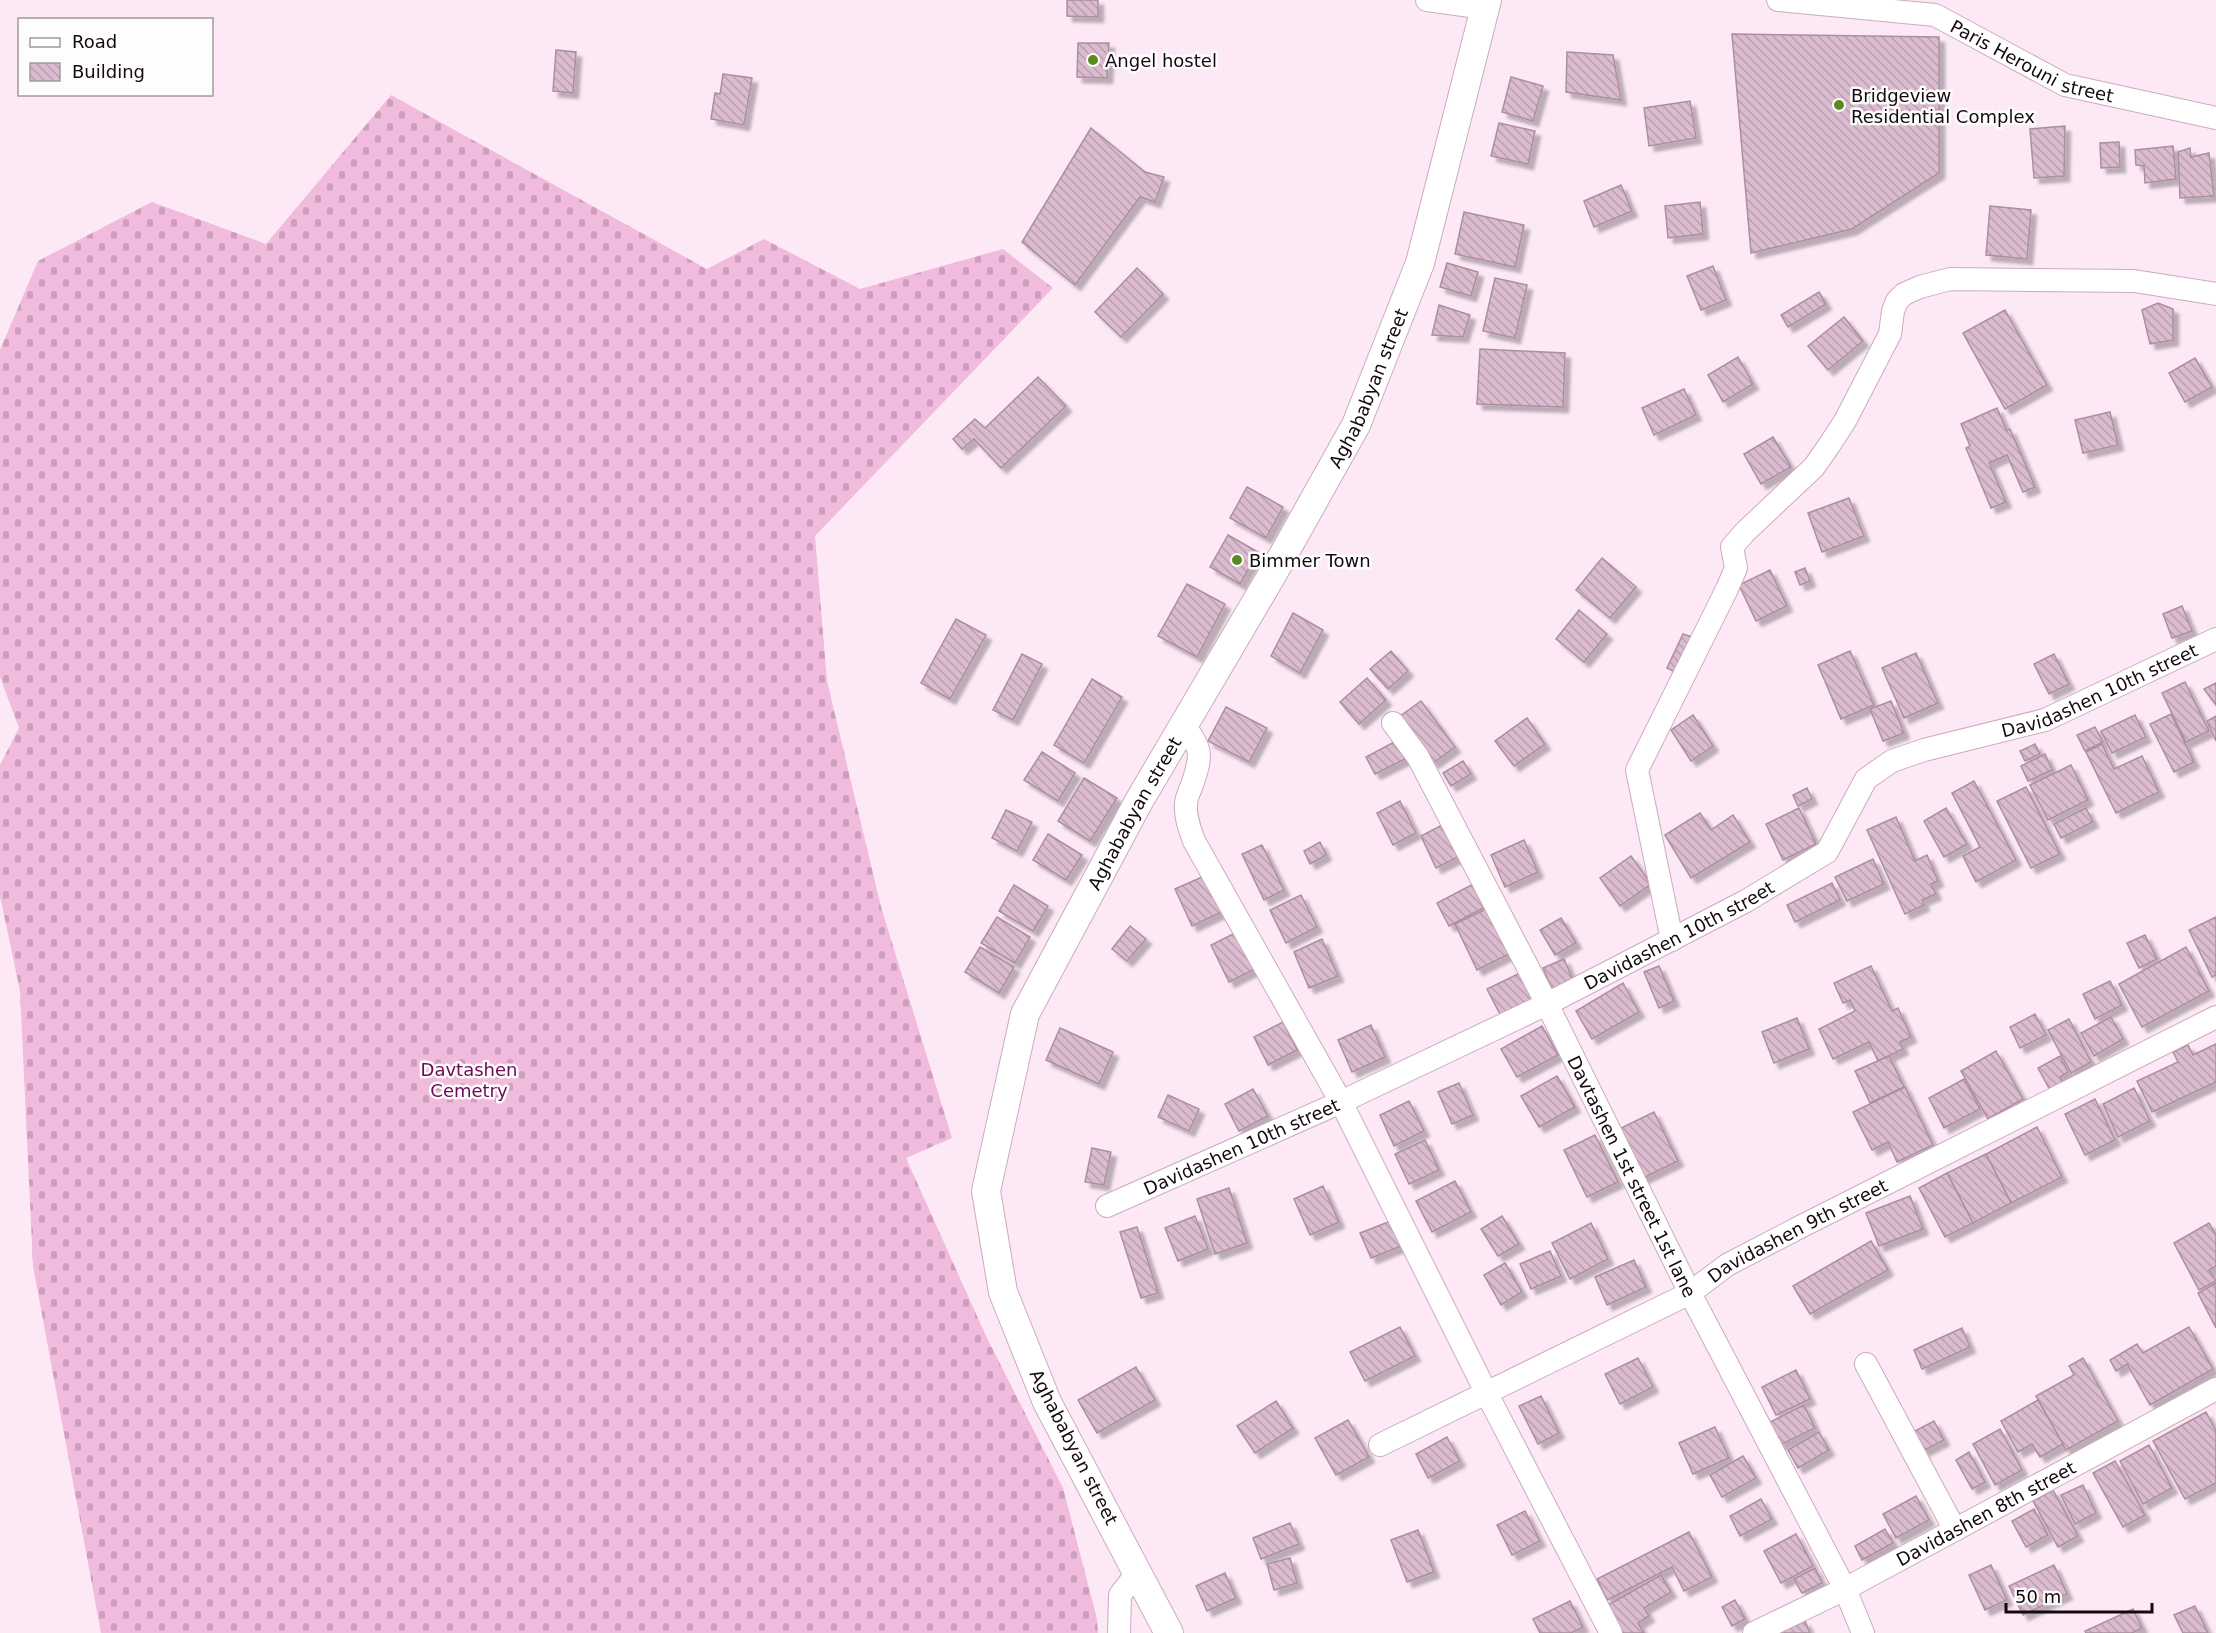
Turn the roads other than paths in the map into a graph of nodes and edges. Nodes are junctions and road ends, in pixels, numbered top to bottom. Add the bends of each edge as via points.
1 (1427, 0) edge
2 (1778, 0) edge
3 (1486, 4) edge
4 (2216, 118) edge
5 (2216, 294) edge
6 (2216, 639) edge
7 (1393, 723) dead end
8 (1184, 726) junction
9 (1672, 940) junction
10 (1547, 1004) junction
11 (2216, 1017) edge
12 (1341, 1102) junction
13 (1107, 1206) dead end
14 (1690, 1293) junction
15 (1866, 1364) dead end
16 (2216, 1389) edge
17 (1487, 1394) junction
18 (1380, 1445) dead end
19 (1955, 1530) junction
20 (1138, 1572) junction
21 (1845, 1589) junction
22 (1119, 1633) edge
23 (1168, 1633) edge
24 (1611, 1633) edge
25 (1754, 1633) edge
26 (1863, 1633) edge

1 - 3 street
2 - 4 street, Paris Herouni street via 1935,15 2065,85
3 - 8 street, Aghababyan street via 1420,263 1356,425
5 - 9 street via 2134,281 1950,279 1920,287 1897,301 1890,334 1828,447 1814,467 1732,547 1736,568 1637,770
6 - 9 street, Davidashen 10th street via 2045,720 1892,761 1866,779 1827,852
7 - 10 street, Davtashen 1st street 1st lane via 1418,757
8 - 12 street via 1199,750 1186,802 1194,841
8 - 20 street, Aghababyan street via 1139,801 1025,1014 986,1191 1003,1292 1047,1402
9 - 10 street, Davidashen 10th street
10 - 12 street, Davidashen 10th street
10 - 14 street, Davtashen 1st street 1st lane
11 - 14 street, Davidashen 9th street via 1727,1265
12 - 13 street, Davidashen 10th street
12 - 17 street
14 - 17 street, Davidashen 9th street
14 - 21 street, Davtashen 1st street 1st lane
15 - 19 street
16 - 19 street, Davidashen 8th street
17 - 18 street, Davidashen 9th street
17 - 24 street
19 - 21 street, Davidashen 8th street
20 - 22 street via 1120,1595
20 - 23 street, Aghababyan street
21 - 25 street, Davidashen 8th street
21 - 26 street, Davtashen 1st street 1st lane

